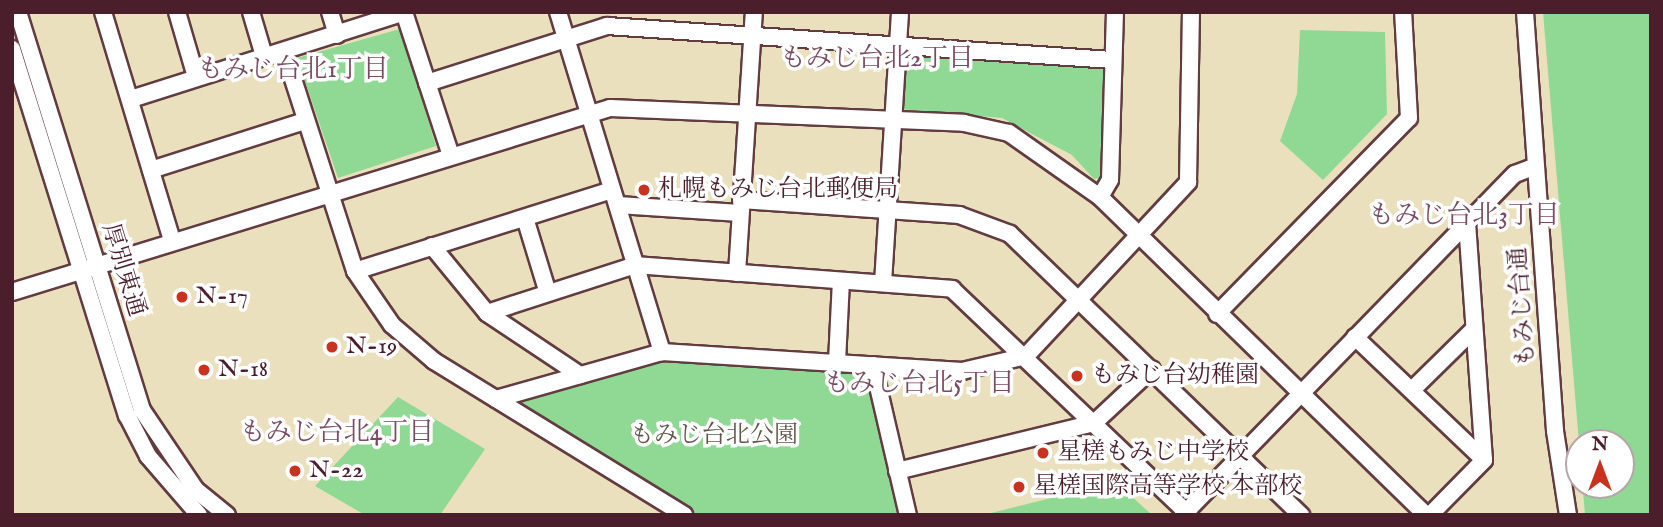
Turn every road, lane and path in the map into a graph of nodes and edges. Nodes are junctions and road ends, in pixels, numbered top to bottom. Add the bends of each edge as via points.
1 (18, 12) edge
2 (103, 12) edge
3 (177, 12) edge
4 (251, 12) edge
5 (330, 12) edge
6 (404, 12) edge
7 (558, 12) edge
8 (754, 12) edge
9 (900, 12) edge
10 (1115, 12) edge
11 (1191, 12) edge
12 (1403, 12) edge
13 (1525, 12) edge
14 (337, 35) junction
15 (752, 36) junction
16 (566, 39) junction
17 (898, 44) junction
18 (12, 49) edge
19 (284, 51) junction
20 (264, 56) junction
21 (1112, 60) junction
22 (196, 77) junction
23 (427, 83) junction
24 (131, 99) junction
25 (748, 110) junction
26 (588, 114) junction
27 (892, 120) junction
28 (305, 121) junction
29 (451, 156) junction
30 (1536, 166) junction
31 (151, 170) junction
32 (328, 194) junction
33 (615, 197) junction
34 (1100, 197) junction
35 (740, 207) junction
36 (887, 210) junction
37 (525, 218) junction
38 (1467, 222) junction
39 (1140, 238) junction
40 (172, 241) junction
41 (432, 246) junction
42 (97, 264) junction
43 (636, 265) junction
44 (81, 269) junction
45 (355, 271) junction
46 (737, 273) junction
47 (841, 281) junction
48 (883, 283) junction
49 (12, 292) edge
50 (548, 293) junction
51 (1081, 300) junction
52 (487, 313) junction
53 (1217, 314) junction
54 (1474, 329) junction
55 (1355, 337) junction
56 (662, 352) junction
57 (1026, 356) junction
58 (837, 362) junction
59 (873, 365) junction
60 (1152, 369) junction
61 (580, 375) junction
62 (1412, 390) junction
63 (1299, 395) junction
64 (496, 399) junction
65 (1094, 423) junction
66 (1241, 457) junction
67 (1484, 460) junction
68 (898, 471) junction
69 (1562, 512) edge
70 (1186, 514) edge
71 (199, 515) edge
72 (227, 515) edge
73 (684, 515) edge
74 (908, 515) edge
75 (1301, 515) edge
76 (1428, 515) edge

1 - 42 street, 厚別東通
2 - 24 street
3 - 22 street
4 - 20 street
5 - 14 street
6 - 14 street
6 - 23 street
7 - 16 street
8 - 15 street
9 - 17 street
10 - 21 street
11 - 39 street via 1188,182
12 - 53 street via 1409,118
13 - 30 street, もみじ台通
14 - 19 street
15 - 16 street via 607,26
15 - 17 street
15 - 25 street
16 - 23 street
16 - 26 street
17 - 21 street
17 - 27 street
18 - 44 street, 厚別東通
19 - 20 street
19 - 28 street
20 - 22 street
21 - 34 street via 1110,180
22 - 24 street
23 - 29 street
24 - 31 street
25 - 26 street via 634,106
25 - 27 street
25 - 35 street
26 - 29 street
26 - 33 street
27 - 34 street via 1009,133
27 - 36 street
28 - 31 street
28 - 32 street
29 - 32 street
30 - 38 street via 1515,174
30 - 69 street, もみじ台通
31 - 40 street
32 - 40 street
32 - 45 street
33 - 35 street
33 - 37 street
33 - 43 street
34 - 39 street
35 - 36 street
35 - 46 street
36 - 48 street
36 - 51 street via 959,215 1010,234
37 - 41 street
37 - 50 street
38 - 54 street
38 - 55 street
39 - 51 street
39 - 53 street
40 - 42 street
41 - 45 street
41 - 52 street
42 - 44 street
42 - 72 street, 厚別東通 via 142,410 196,490
43 - 46 street
43 - 50 street
43 - 56 street
44 - 49 street
44 - 71 street, 厚別東通 via 127,415 148,456
45 - 64 street via 392,325
46 - 47 street
47 - 48 street
47 - 58 street
48 - 57 street via 952,289
50 - 52 street
51 - 57 street
51 - 60 street
52 - 61 street
53 - 63 street
54 - 62 street
54 - 67 street
55 - 62 street
55 - 63 street
56 - 58 street
56 - 61 street
57 - 59 street via 962,371
57 - 65 street
58 - 59 street
59 - 68 street
60 - 65 street
60 - 66 street
61 - 64 street
62 - 67 street
63 - 66 street
63 - 76 street
64 - 73 street
65 - 68 street
65 - 70 street
66 - 70 street
66 - 75 street
67 - 76 street
68 - 74 street

